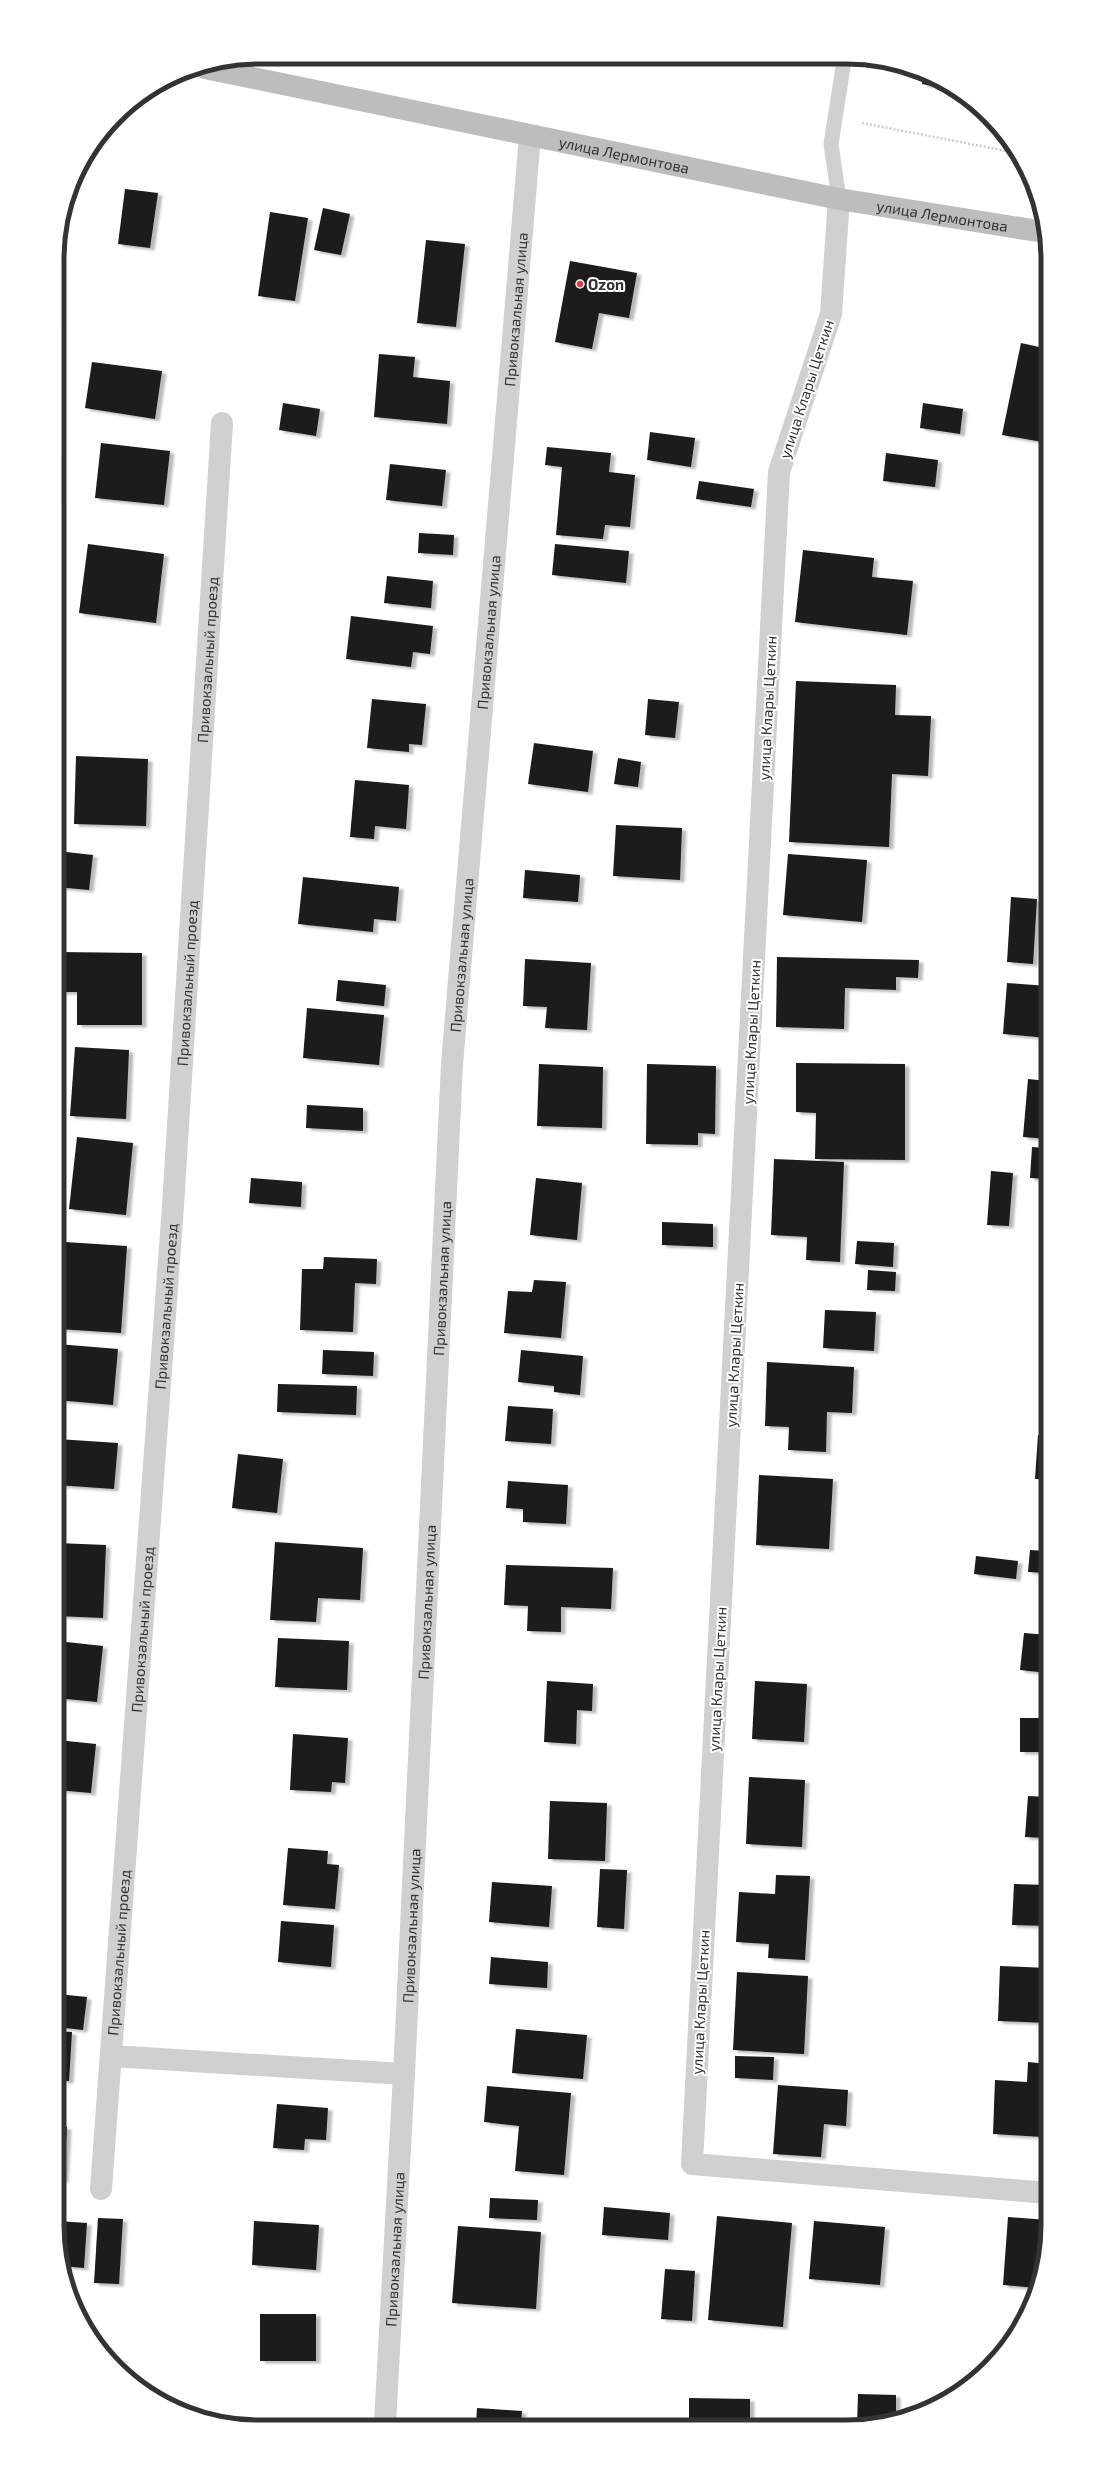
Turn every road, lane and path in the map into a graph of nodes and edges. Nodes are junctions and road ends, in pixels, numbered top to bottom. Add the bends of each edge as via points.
1 (844, 64) edge
2 (214, 70) edge
3 (835, 118) junction
4 (530, 136) junction
5 (1008, 151) edge
6 (838, 199) junction
7 (1039, 231) edge
8 (222, 423) dead end
9 (111, 2056) junction
10 (404, 2074) junction
11 (101, 2189) dead end
12 (1041, 2192) edge
13 (385, 2420) edge

1 - 3 lane
2 - 4 street, улица Лермонтова
3 - 5 path
3 - 6 lane via 831,144
4 - 6 street, улица Лермонтова
4 - 10 street, Привокзальная улица via 452,1064
6 - 7 street, улица Лермонтова
6 - 12 street, улица Клары Цеткин via 831,314 780,472 692,2164
8 - 9 street, Привокзальный проезд via 173,1206
9 - 10 street
9 - 11 street, Привокзальный проезд
10 - 13 street, Привокзальная улица

